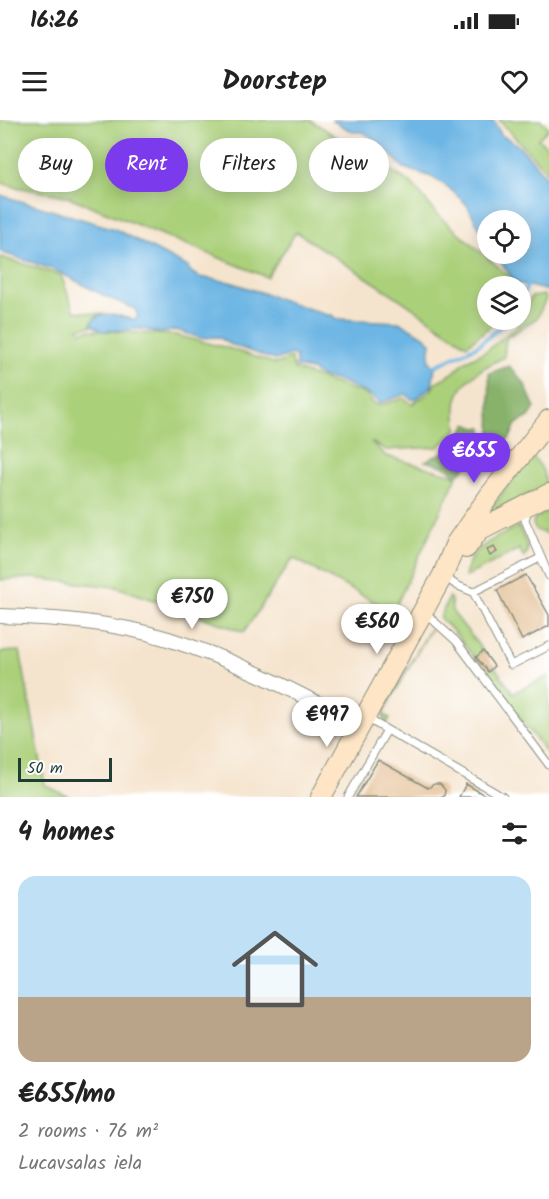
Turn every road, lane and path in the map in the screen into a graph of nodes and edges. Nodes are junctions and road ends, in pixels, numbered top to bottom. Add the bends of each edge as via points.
1 (549, 420) edge
2 (540, 498) edge
3 (540, 558) junction
4 (443, 575) junction
5 (549, 576) edge
6 (473, 592) junction
7 (423, 610) junction
8 (0, 616) edge
9 (549, 646) edge
10 (363, 722) junction
11 (388, 731) junction
12 (549, 765) edge
13 (321, 797) edge
14 (348, 797) edge
15 (503, 797) edge

1 - 4 street via 456,543
2 - 3 lane via 525,520
2 - 4 street via 479,530
3 - 5 lane
3 - 6 lane
4 - 6 lane
4 - 7 street
6 - 9 lane via 511,666
7 - 10 street
7 - 12 lane via 456,641
8 - 10 street via 90,622 168,639 264,675
10 - 11 lane
10 - 13 street
11 - 14 lane
11 - 15 lane

